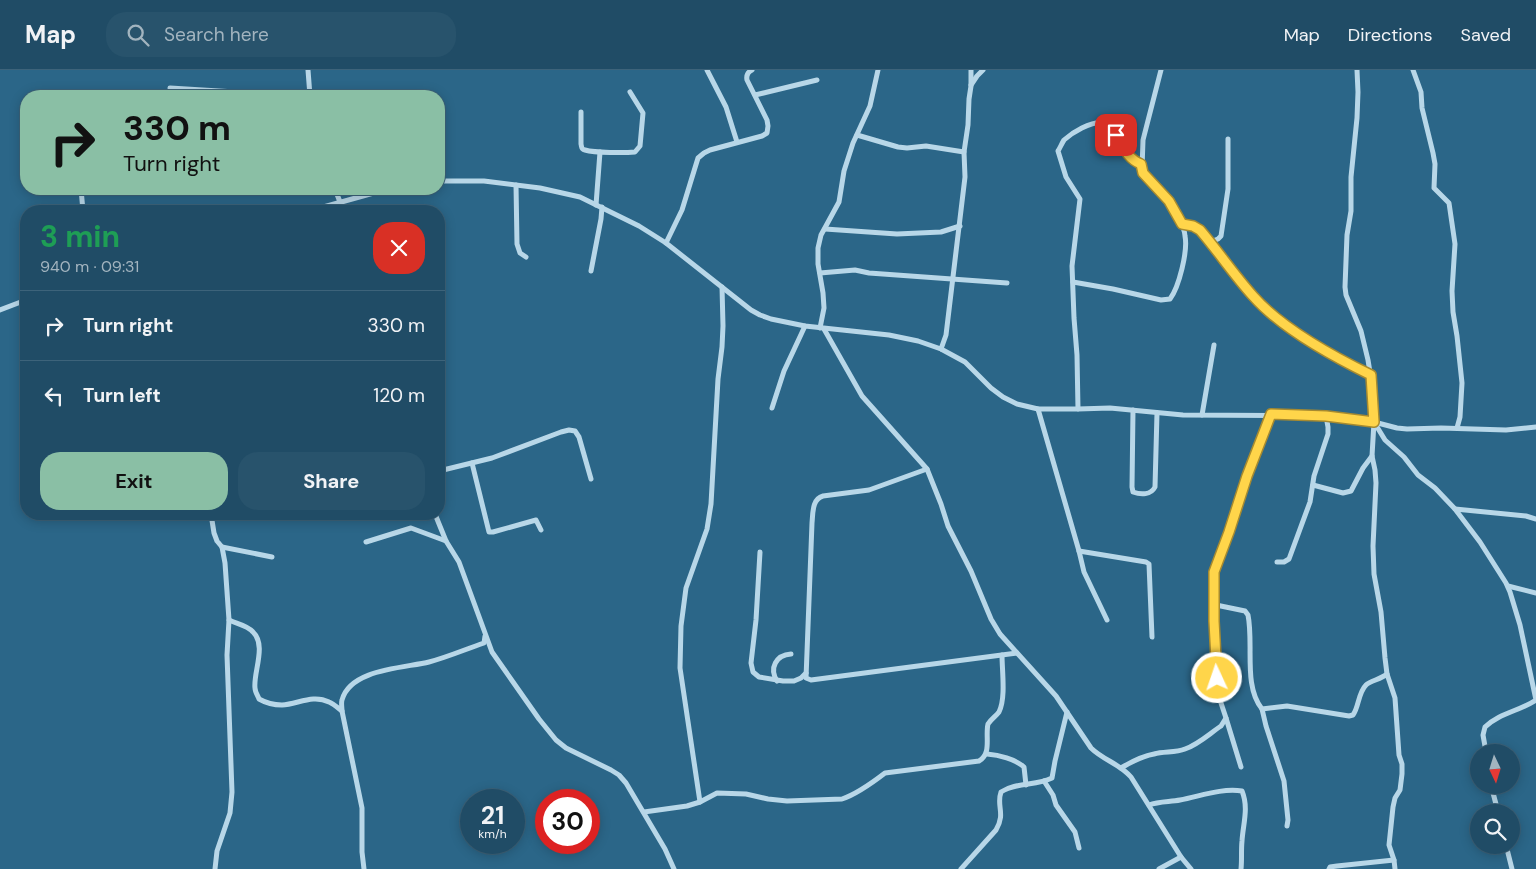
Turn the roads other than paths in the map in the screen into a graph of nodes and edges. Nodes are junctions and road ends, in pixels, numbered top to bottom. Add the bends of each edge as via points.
1 (308, 70) edge
2 (707, 70) edge
3 (752, 70) edge
4 (878, 70) edge
5 (970, 70) edge
6 (983, 70) edge
7 (1161, 70) edge
8 (1357, 70) edge
9 (1413, 70) edge
10 (817, 80) dead end
11 (971, 86) junction
12 (170, 88) dead end
13 (203, 90) edge
14 (310, 90) edge
15 (630, 92) dead end
16 (755, 95) junction
17 (581, 112) dead end
18 (856, 135) junction
19 (1228, 139) dead end
20 (737, 142) junction
21 (600, 152) junction
22 (964, 152) junction
23 (1141, 164) junction
24 (445, 181) edge
25 (516, 185) junction
26 (337, 195) edge
27 (366, 195) edge
28 (340, 202) junction
29 (328, 205) edge
30 (599, 206) junction
31 (1182, 224) junction
32 (960, 226) junction
33 (825, 229) junction
34 (1210, 242) junction
35 (666, 243) junction
36 (526, 257) dead end
37 (591, 271) dead end
38 (820, 273) junction
39 (952, 279) junction
40 (1073, 282) junction
41 (1007, 283) dead end
42 (722, 287) junction
43 (20, 302) edge
44 (0, 310) edge
45 (805, 326) junction
46 (822, 328) junction
47 (1214, 345) dead end
48 (941, 349) junction
49 (1371, 375) junction
50 (772, 408) dead end
51 (1038, 409) junction
52 (1078, 410) junction
53 (1133, 410) junction
54 (1157, 413) junction
55 (1271, 414) junction
56 (1202, 415) junction
57 (1326, 416) junction
58 (1374, 422) junction
59 (1536, 427) edge
60 (1458, 428) junction
61 (1372, 456) junction
62 (472, 463) junction
63 (927, 469) junction
64 (445, 470) edge
65 (590, 479) dead end
66 (1312, 485) junction
67 (1455, 509) junction
68 (1536, 519) edge
69 (212, 520) edge
70 (438, 520) edge
71 (542, 530) dead end
72 (446, 541) junction
73 (366, 542) dead end
74 (222, 547) junction
75 (1079, 551) junction
76 (760, 552) dead end
77 (272, 557) dead end
78 (1277, 562) dead end
79 (1508, 586) junction
80 (1536, 593) edge
81 (1214, 603) junction
82 (228, 620) junction
83 (1107, 620) dead end
84 (485, 636) junction
85 (1152, 637) dead end
86 (1017, 653) junction
87 (791, 654) dead end
88 (1002, 655) junction
89 (1528, 665) junction
90 (1536, 666) edge
91 (806, 673) junction
92 (1387, 674) junction
93 (777, 681) junction
94 (1536, 700) edge
95 (1262, 709) junction
96 (342, 711) junction
97 (1067, 712) junction
98 (1226, 718) junction
99 (1485, 744) edge
100 (987, 754) junction
101 (1241, 767) dead end
102 (1121, 768) junction
103 (1044, 781) junction
104 (1026, 784) junction
105 (700, 802) junction
106 (1149, 805) junction
107 (644, 812) junction
108 (1287, 826) dead end
109 (1079, 848) dead end
110 (1508, 854) edge
111 (1181, 857) junction
112 (1394, 860) junction
113 (214, 869) edge
114 (364, 869) edge
115 (674, 869) edge
116 (961, 869) edge
117 (1159, 869) edge
118 (1191, 869) edge
119 (1242, 869) edge
120 (1329, 869) edge
121 (1395, 869) edge
122 (1512, 869) edge

1 - 14 street
2 - 20 street via 726,107
3 - 16 street via 746,76
4 - 18 street via 870,106
5 - 11 street
6 - 11 street
7 - 23 street via 1143,140
8 - 49 street via 1345,287 1361,331
9 - 60 street via 1421,92 1435,164 1434,188 1449,204 1455,244 1452,312 1462,383
10 - 16 street
11 - 22 street
12 - 13 street
15 - 21 street via 642,113 640,146 630,152
16 - 20 street via 767,120 766,133
17 - 21 street via 580,144 585,150
18 - 22 street via 898,147 926,146
18 - 33 street via 844,171 840,202
19 - 34 street via 1228,189 1221,236
20 - 35 street via 710,150 698,158 682,210
21 - 30 street
22 - 32 street
23 - 31 street via 1143,173 1169,201
23 - 40 street via 1128,156 1116,135 1102,122 1092,123 1064,141 1058,151 1066,177 1080,198
24 - 25 street
25 - 30 street via 570,194
25 - 36 street via 517,244 520,253
26 - 28 street
27 - 28 street
28 - 29 street
30 - 35 street
30 - 37 street via 601,219
31 - 34 street via 1200,230
31 - 40 street via 1186,237 1185,253 1170,299 1161,300
32 - 33 street via 941,232 897,234
32 - 39 street
33 - 38 street via 818,248
34 - 49 street via 1249,292 1271,314 1344,362
35 - 42 street
38 - 39 street via 855,270
38 - 46 street via 824,308
39 - 41 street
39 - 48 street via 946,335
40 - 52 street
42 - 45 street via 760,315
42 - 105 street via 723,340 707,529 686,588 680,626 680,668
43 - 44 street
45 - 46 street
45 - 50 street
46 - 48 street via 904,337
46 - 63 street via 862,396
47 - 56 street
48 - 51 street via 965,362 1004,397
49 - 58 street
51 - 52 street
51 - 75 street
52 - 53 street
53 - 54 street
53 - 54 street via 1132,490 1136,493 1149,493 1155,487
54 - 56 street
55 - 56 street
55 - 57 street
55 - 81 street via 1214,572
57 - 58 street
57 - 66 street via 1328,434
58 - 60 street via 1402,429
58 - 61 street
58 - 67 street via 1385,440
59 - 60 street via 1506,430
61 - 66 street via 1351,491 1338,492
61 - 92 street via 1376,483 1374,574
62 - 64 street
62 - 65 street via 569,430 579,436
62 - 71 street via 489,532 536,520
63 - 86 street via 948,526 972,571 991,619
63 - 91 street via 869,490 818,497 815,501
66 - 78 street via 1310,502 1289,559
67 - 68 street
67 - 79 street
69 - 74 street via 217,541
70 - 72 street
72 - 73 street via 411,528
72 - 84 street via 459,562
74 - 77 street
74 - 82 street
75 - 83 street via 1084,572
75 - 85 street via 1149,564
76 - 93 street via 751,663 753,672 759,677
79 - 80 street
79 - 89 street
81 - 95 street via 1248,615 1252,685 1254,697
81 - 98 street via 1217,678
82 - 96 street via 246,626 259,641 254,688 259,699 282,705 318,699
82 - 113 street via 232,792 230,813
84 - 96 street via 484,643 439,660 372,673 348,689 342,700
84 - 107 street via 499,663 556,740 618,775
86 - 88 street
86 - 97 street
87 - 93 street via 780,657 774,666
88 - 91 street via 811,680 806,678
88 - 100 street via 1001,707 988,724
89 - 90 street
89 - 94 street
91 - 93 street via 794,681
92 - 95 street via 1364,687 1353,715 1287,706
92 - 112 street via 1395,698 1402,764 1400,790 1390,828 1389,845
94 - 99 street via 1496,718 1485,727
95 - 108 street via 1284,781
96 - 114 street via 362,808
97 - 102 street via 1091,748
97 - 103 street via 1052,778
98 - 101 street
98 - 102 street via 1221,726 1196,745 1155,754
100 - 104 street via 1020,763 1024,767
100 - 105 street via 984,759 964,764 885,773 842,799 787,801 717,793
102 - 106 street via 1131,777
103 - 104 street
103 - 109 street via 1075,832
104 - 116 street via 1001,792 999,825
105 - 107 street via 681,808
106 - 111 street
106 - 119 street via 1213,792 1242,791 1246,819
107 - 115 street
110 - 122 street
111 - 117 street
111 - 118 street
112 - 120 street
112 - 121 street

